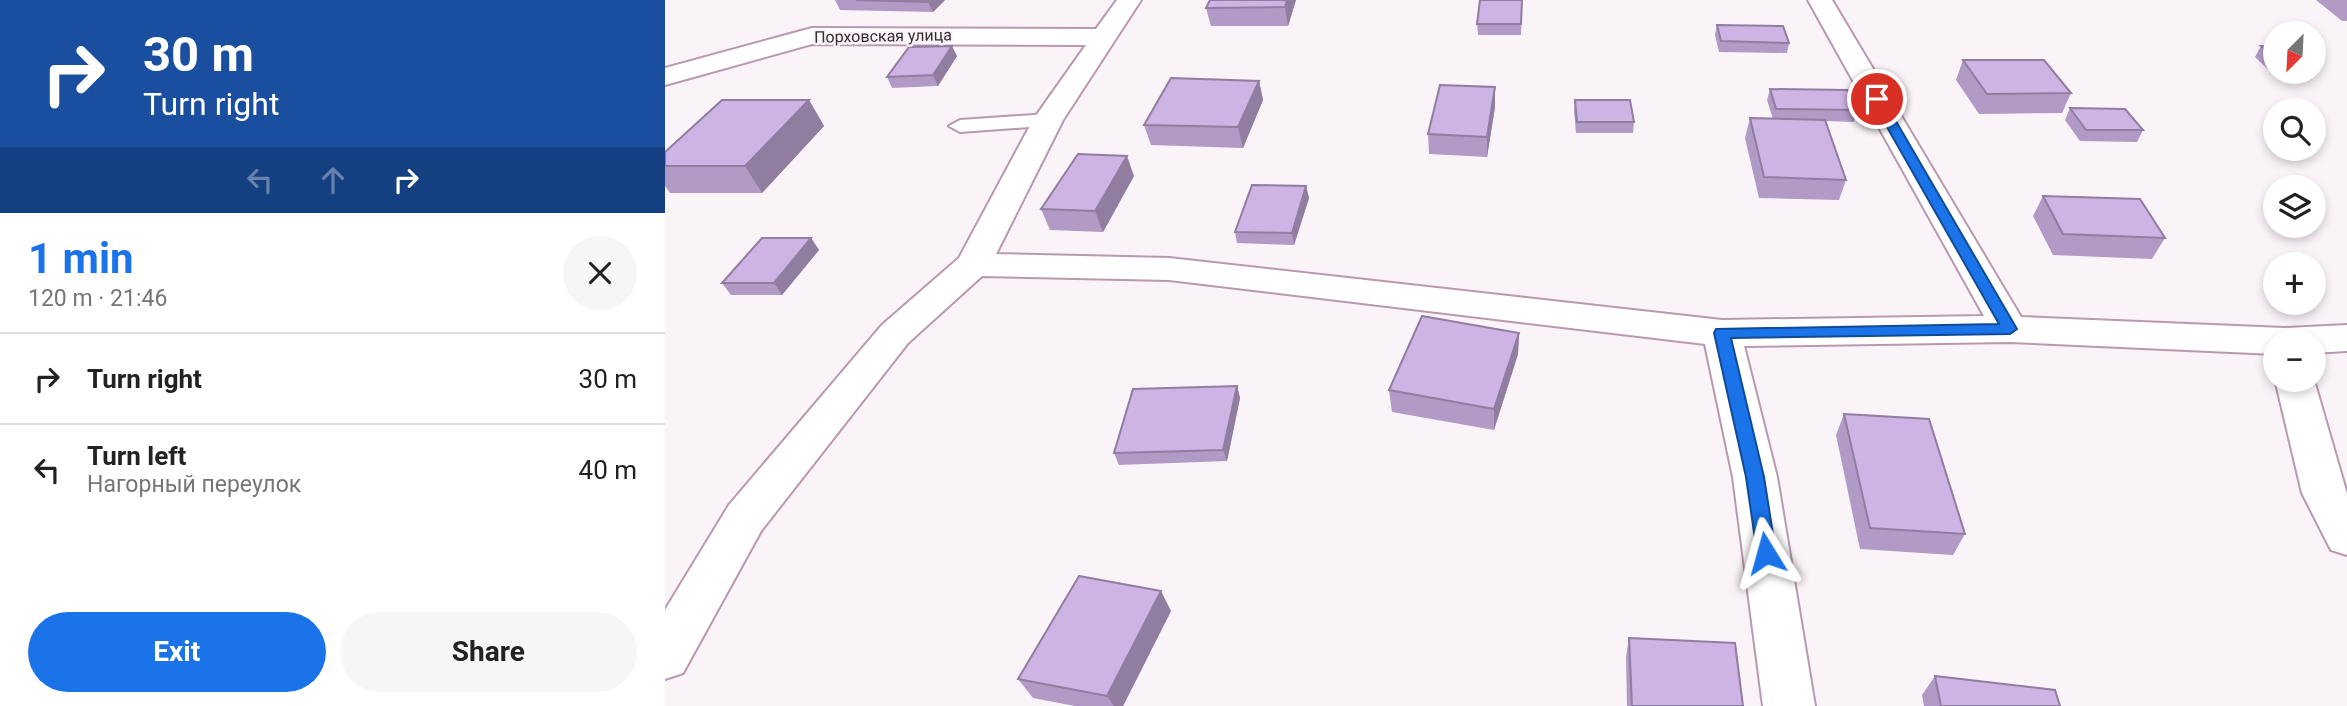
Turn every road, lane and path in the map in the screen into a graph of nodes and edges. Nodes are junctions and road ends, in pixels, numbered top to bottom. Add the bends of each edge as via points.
1 (1129, 0) edge
2 (1820, 0) edge
3 (1106, 37) junction
4 (665, 77) edge
5 (1048, 120) junction
6 (960, 126) dead end
7 (973, 265) junction
8 (2010, 329) junction
9 (1722, 333) junction
10 (2347, 338) edge
11 (2326, 339) edge
12 (2263, 340) edge
13 (2297, 392) edge
14 (2347, 536) edge
15 (665, 656) edge
16 (1789, 706) edge

1 - 3 street
2 - 8 street
3 - 4 street, Порховская улица via 812,36
3 - 5 street
5 - 6 lane
5 - 7 street
7 - 9 street via 1169,269
7 - 15 street via 895,334 745,518
8 - 9 street
8 - 12 street
9 - 16 street via 1755,477
10 - 11 street
13 - 14 street via 2324,493

